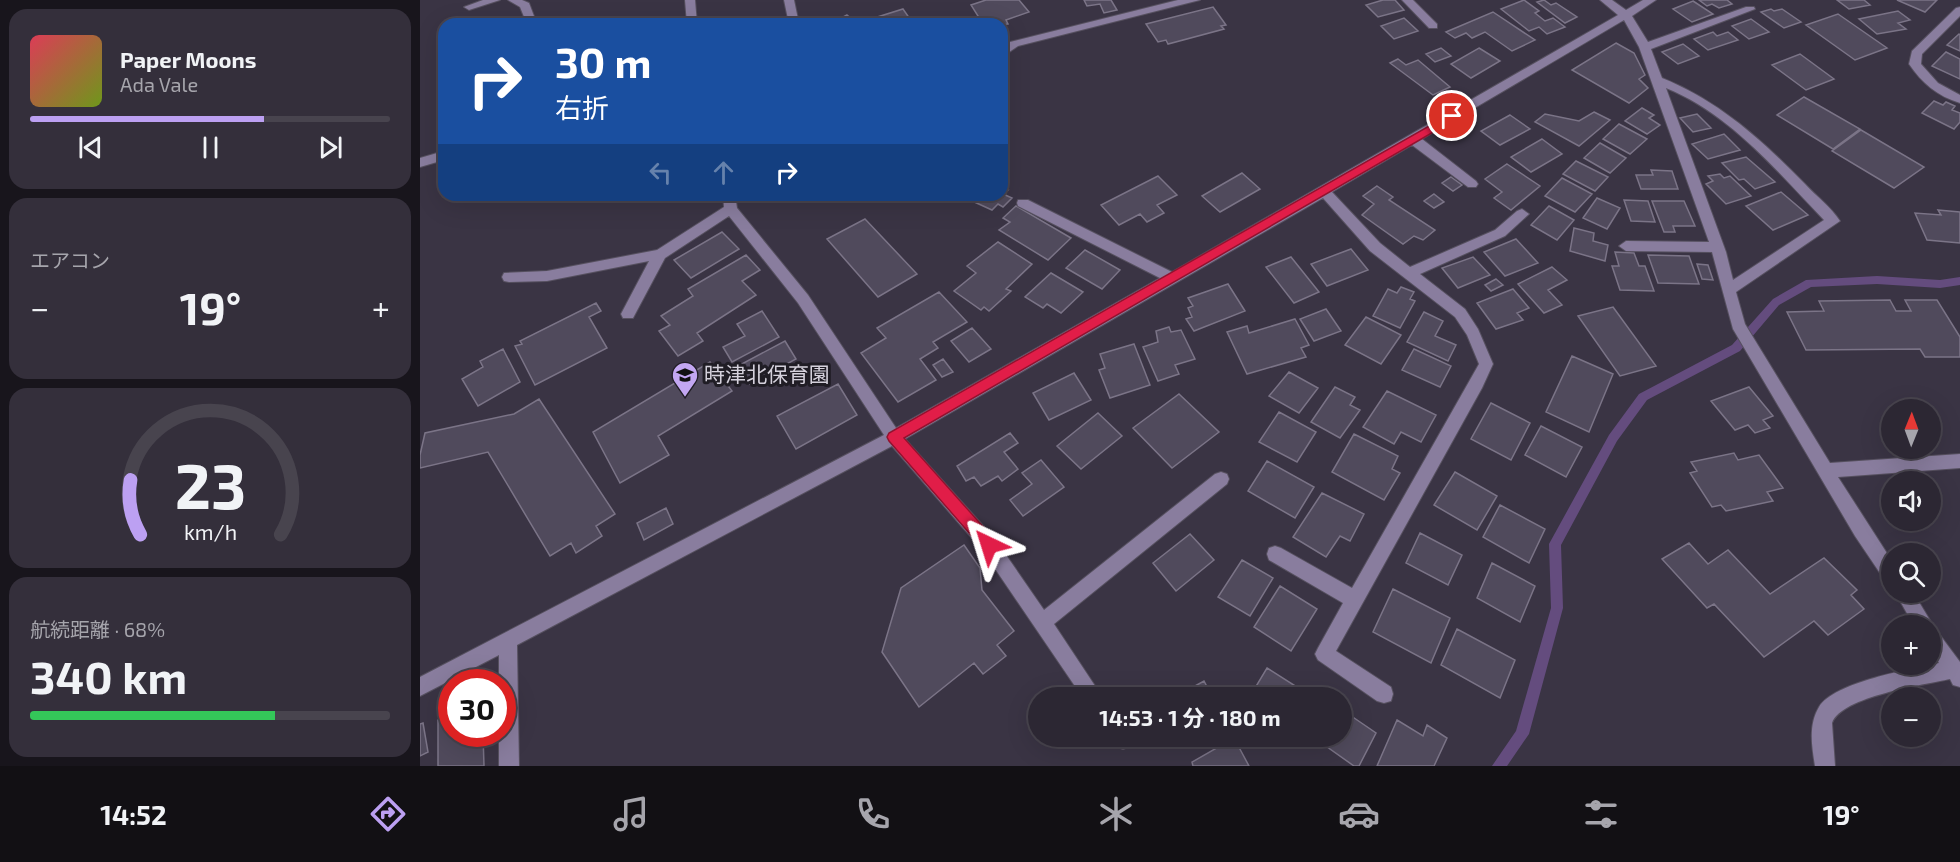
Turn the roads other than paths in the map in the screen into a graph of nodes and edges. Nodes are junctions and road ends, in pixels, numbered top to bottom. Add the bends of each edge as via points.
1 (495, 0) edge
2 (513, 0) edge
3 (690, 0) edge
4 (789, 0) edge
5 (1191, 0) edge
6 (1407, 0) edge
7 (1605, 0) edge
8 (1651, 0) edge
9 (469, 7) dead end
10 (1750, 9) dead end
11 (1960, 10) edge
12 (1626, 15) junction
13 (530, 18) edge
14 (692, 18) edge
15 (793, 18) edge
16 (1433, 26) dead end
17 (1008, 48) edge
18 (1646, 48) junction
19 (1657, 80) junction
20 (1960, 99) edge
21 (1413, 139) junction
22 (438, 157) edge
23 (420, 163) edge
24 (1472, 184) dead end
25 (1324, 191) junction
26 (730, 202) edge
27 (1023, 202) dead end
28 (1522, 214) dead end
29 (1626, 246) dead end
30 (1717, 247) junction
31 (660, 254) junction
32 (1410, 273) junction
33 (509, 277) dead end
34 (1172, 278) junction
35 (1729, 290) junction
36 (628, 314) dead end
37 (894, 437) junction
38 (1960, 461) edge
39 (1825, 471) junction
40 (1221, 479) dead end
41 (1275, 554) dead end
42 (1881, 559) edge
43 (1355, 600) junction
44 (1043, 622) junction
45 (507, 641) junction
46 (1941, 650) edge
47 (1957, 674) edge
48 (420, 687) edge
49 (1087, 687) edge
50 (1384, 694) dead end
51 (509, 766) edge
52 (1825, 766) edge

1 - 9 street
2 - 13 street via 525,5
3 - 14 street
4 - 15 street
5 - 17 street
6 - 16 street
7 - 12 street
8 - 12 street
10 - 18 street
11 - 20 street via 1916,54 1915,64 1931,84
12 - 18 street
12 - 21 street
18 - 19 street
19 - 30 street
19 - 35 street via 1694,96 1723,116 1833,221
21 - 24 street
21 - 25 street
22 - 23 street
25 - 32 street via 1375,247
25 - 34 street
26 - 31 street
26 - 37 street via 803,299
27 - 34 street
28 - 32 street via 1500,233
29 - 30 street
30 - 35 street
31 - 33 street via 547,276
31 - 36 street
32 - 43 street via 1460,313 1486,364
34 - 37 street
35 - 39 street via 1738,325
37 - 44 street via 989,545
37 - 45 street
38 - 39 street
39 - 42 street
40 - 44 street
41 - 43 street
43 - 50 street via 1324,654
44 - 49 street
45 - 48 street
45 - 51 street
46 - 47 street
47 - 52 street via 1876,687 1839,700 1825,712 1821,738

